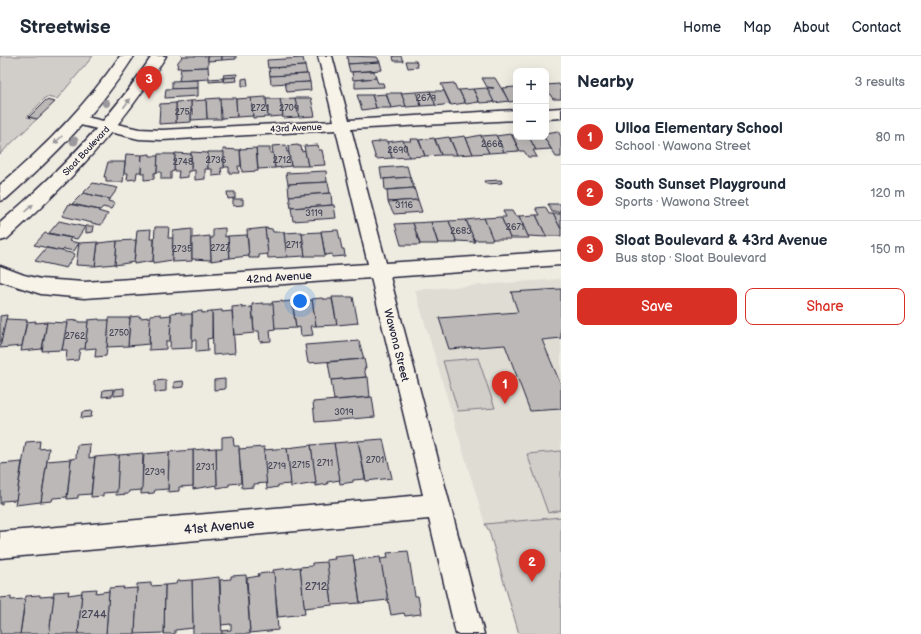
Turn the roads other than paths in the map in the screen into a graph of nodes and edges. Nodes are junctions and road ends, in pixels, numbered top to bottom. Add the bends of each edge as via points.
1 (127, 56) edge
2 (159, 56) edge
3 (325, 56) edge
4 (561, 113) edge
5 (549, 114) edge
6 (513, 115) edge
7 (77, 120) junction
8 (342, 125) junction
9 (108, 127) junction
10 (0, 195) edge
11 (0, 234) edge
12 (561, 258) edge
13 (379, 270) junction
14 (0, 273) edge
15 (438, 506) junction
16 (0, 545) edge
17 (470, 634) edge

1 - 7 street
9 -> 2 street, Sloat Boulevard
3 - 8 street, Wawona Street
4 - 5 street
6 - 8 street, 43rd Avenue
7 - 9 street, 43rd Avenue
7 -> 10 street
8 - 9 street, 43rd Avenue via 162,135 139,134
8 - 13 street, Wawona Street
11 -> 9 street, Sloat Boulevard via 58,181
12 - 13 street, 42nd Avenue
13 - 14 street, 42nd Avenue via 84,290 32,285
13 - 15 street, Wawona Street
15 - 16 street, 41st Avenue
15 - 17 street, Wawona Street

